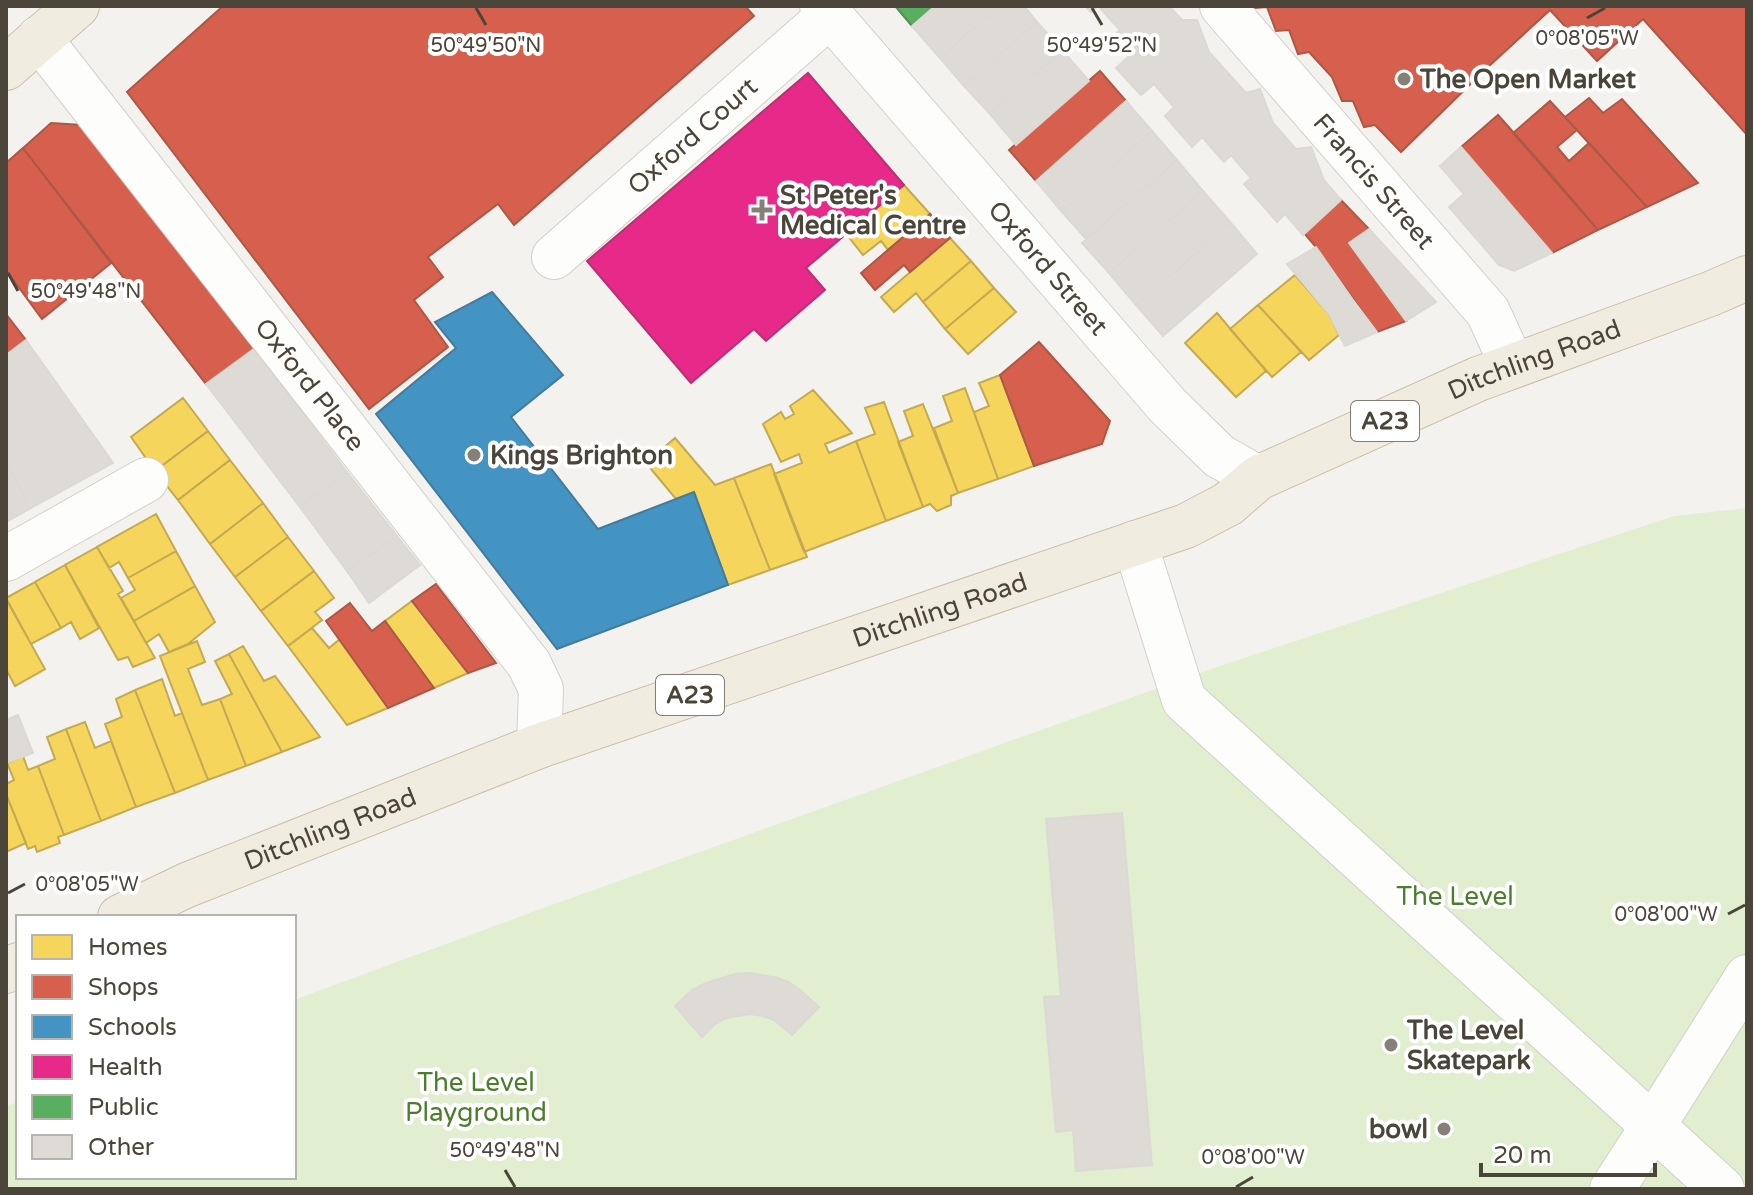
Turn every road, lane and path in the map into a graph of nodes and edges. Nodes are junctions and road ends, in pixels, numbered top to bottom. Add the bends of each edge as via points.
1 (77, 6) edge
2 (1222, 6) edge
3 (826, 10) edge
4 (39, 38) junction
5 (6, 68) edge
6 (554, 257) dead end
7 (1747, 278) edge
8 (1512, 365) junction
9 (1258, 478) junction
10 (146, 480) dead end
11 (1135, 543) junction
12 (6, 559) edge
13 (539, 746) junction
14 (124, 915) edge
15 (1747, 977) edge
16 (1653, 1126) junction
17 (1612, 1189) edge
18 (1722, 1189) edge

1 - 4 highway
2 - 8 street, Francis Street via 1488,312
3 - 6 street, Oxford Court
3 - 9 street, Oxford Street via 1167,405 1219,456
4 - 5 highway
4 - 13 street, Oxford Place via 529,664 541,689
7 - 8 highway, Ditchling Road / A23
8 - 9 highway, Ditchling Road / A23
9 - 11 highway, Ditchling Road / A23 via 1200,519
10 - 12 street
11 - 13 highway, Ditchling Road / A23
11 - 16 street via 1184,700
13 - 14 highway, Ditchling Road / A23 via 187,885
15 - 16 street
16 - 17 street
16 - 18 street

